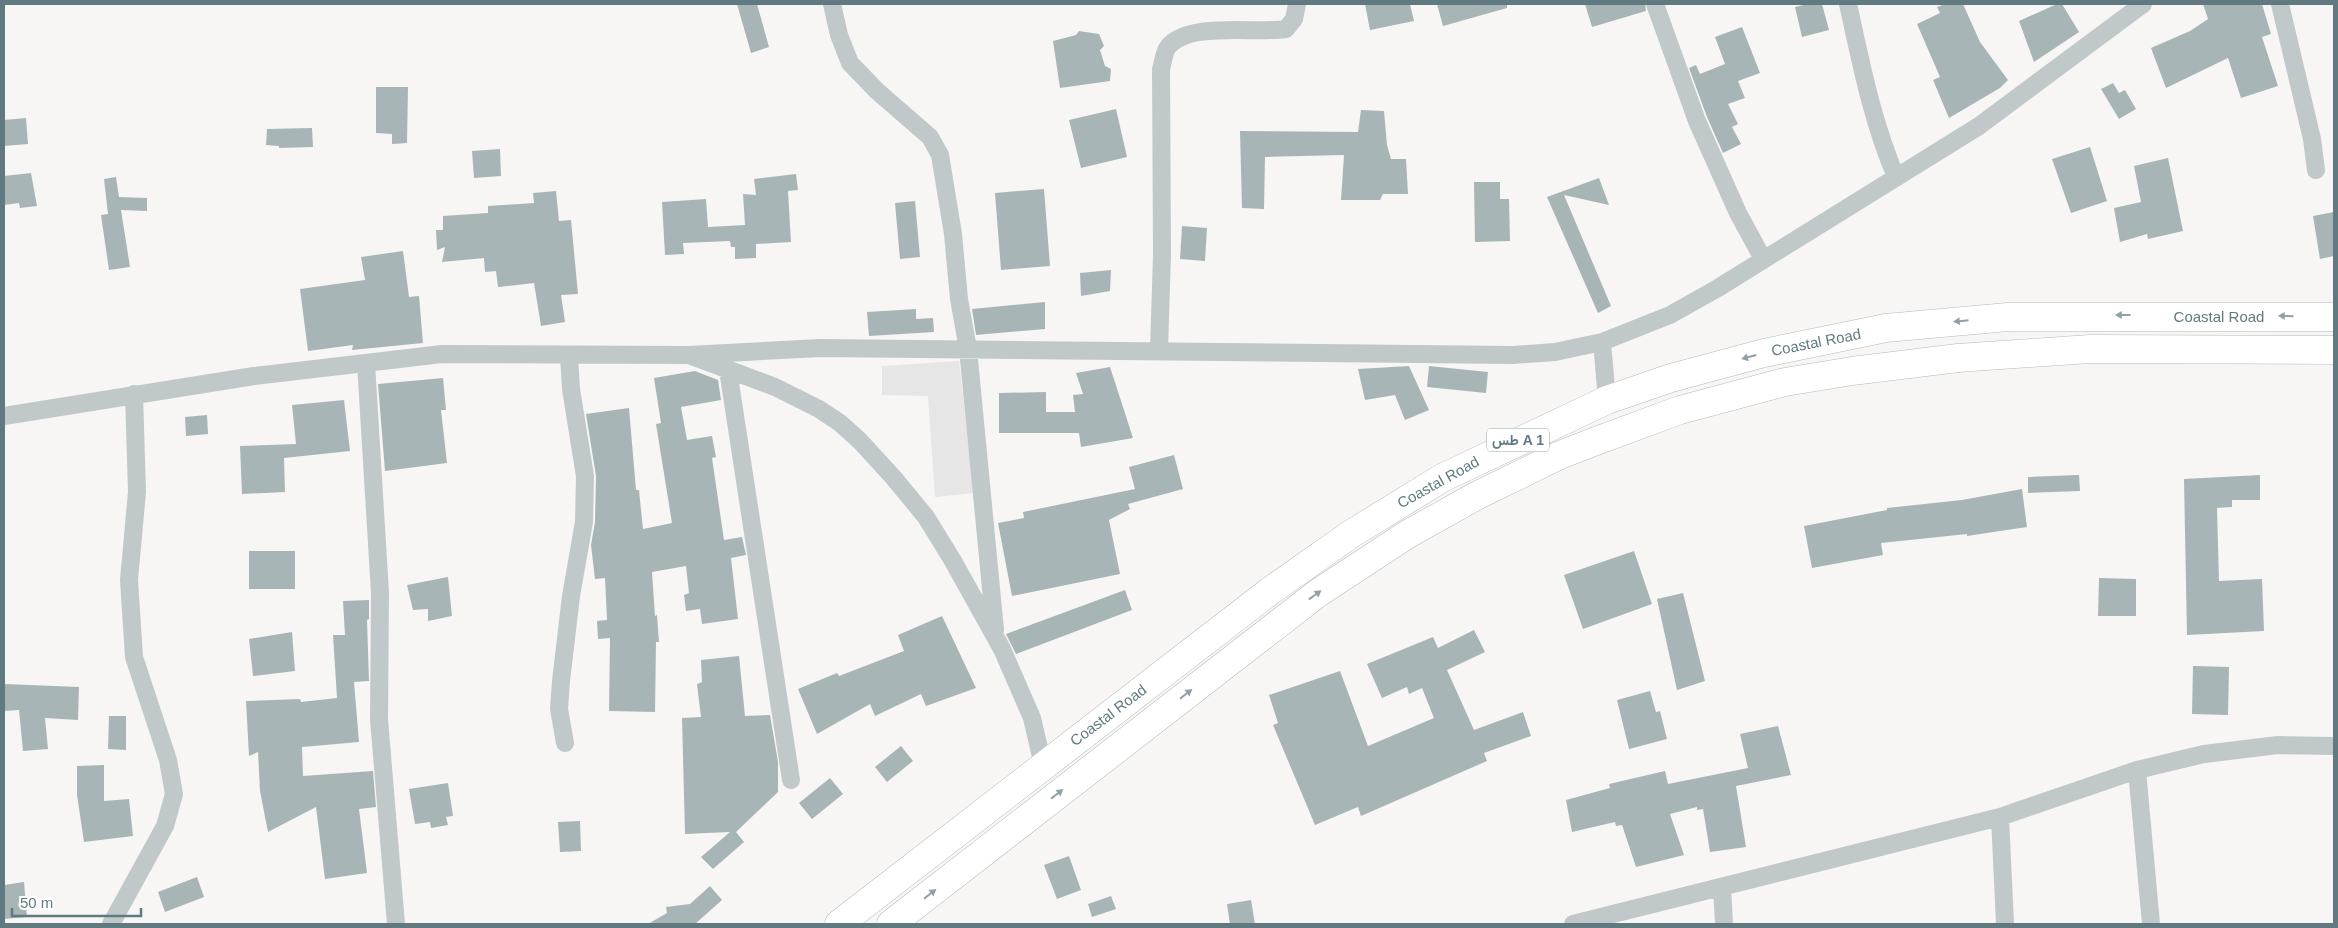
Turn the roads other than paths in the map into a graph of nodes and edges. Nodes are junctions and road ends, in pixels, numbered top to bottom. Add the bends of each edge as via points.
1 (832, 4) edge
2 (1298, 4) edge
3 (1655, 4) edge
4 (1848, 4) edge
5 (2143, 4) edge
6 (2280, 4) edge
7 (2316, 170) dead end
8 (1896, 176) junction
9 (1763, 259) junction
10 (2334, 317) edge
11 (1602, 342) junction
12 (968, 348) junction
13 (1159, 350) junction
14 (2334, 350) edge
15 (689, 355) junction
16 (569, 356) junction
17 (366, 363) junction
18 (728, 370) junction
19 (134, 394) junction
20 (1606, 400) junction
21 (4, 416) edge
22 (996, 638) junction
23 (565, 743) dead end
24 (2334, 746) edge
25 (1043, 765) junction
26 (2137, 770) junction
27 (791, 780) dead end
28 (2000, 817) junction
29 (1722, 887) junction
30 (111, 924) edge
31 (396, 924) edge
32 (839, 924) edge
33 (891, 924) edge
34 (1572, 924) edge
35 (1724, 924) edge
36 (2005, 924) edge
37 (2151, 924) edge

1 - 12 street via 850,63 930,137 940,155
2 - 13 street via 1294,19 1286,28 1268,32 1210,30 1180,37 1167,48 1161,69
3 - 9 street via 1697,121 1738,213
4 - 8 street via 1867,91 1884,149
5 - 8 street via 1979,126
6 - 7 street via 2312,139
8 - 9 street
9 - 11 street via 1670,315
10 -> 20 highway, Coastal Road / طس A 1 via 2008,316 1886,328 1764,353 1671,378
11 - 13 street via 1554,352 1513,355
11 - 20 street
12 - 13 street
12 - 15 street via 820,348
12 - 22 street
33 -> 14 highway, Coastal Road / طس A 1 via 1318,593 1408,534 1478,495 1596,440 1645,421 1785,382 1958,358 2090,349
15 - 16 street
15 - 18 street
16 - 17 street via 442,354
16 - 23 street via 585,476 584,522 561,681 559,709
17 - 19 street
17 - 31 street via 380,593 379,719
18 - 22 street via 775,387 819,409 859,440 926,517
18 - 27 street
19 - 21 street
19 - 30 street via 137,492 129,580 134,657 168,760 174,794 166,826
20 - 25 highway, Coastal Road / طس A 1 via 1442,478 1351,534 1270,591
22 - 25 street via 1032,718
24 - 26 street via 2278,745 2204,754
25 - 32 highway, Coastal Road / طس A 1
26 - 28 street
26 - 37 street
28 - 29 street
28 - 36 street
29 - 34 street
29 - 35 street

